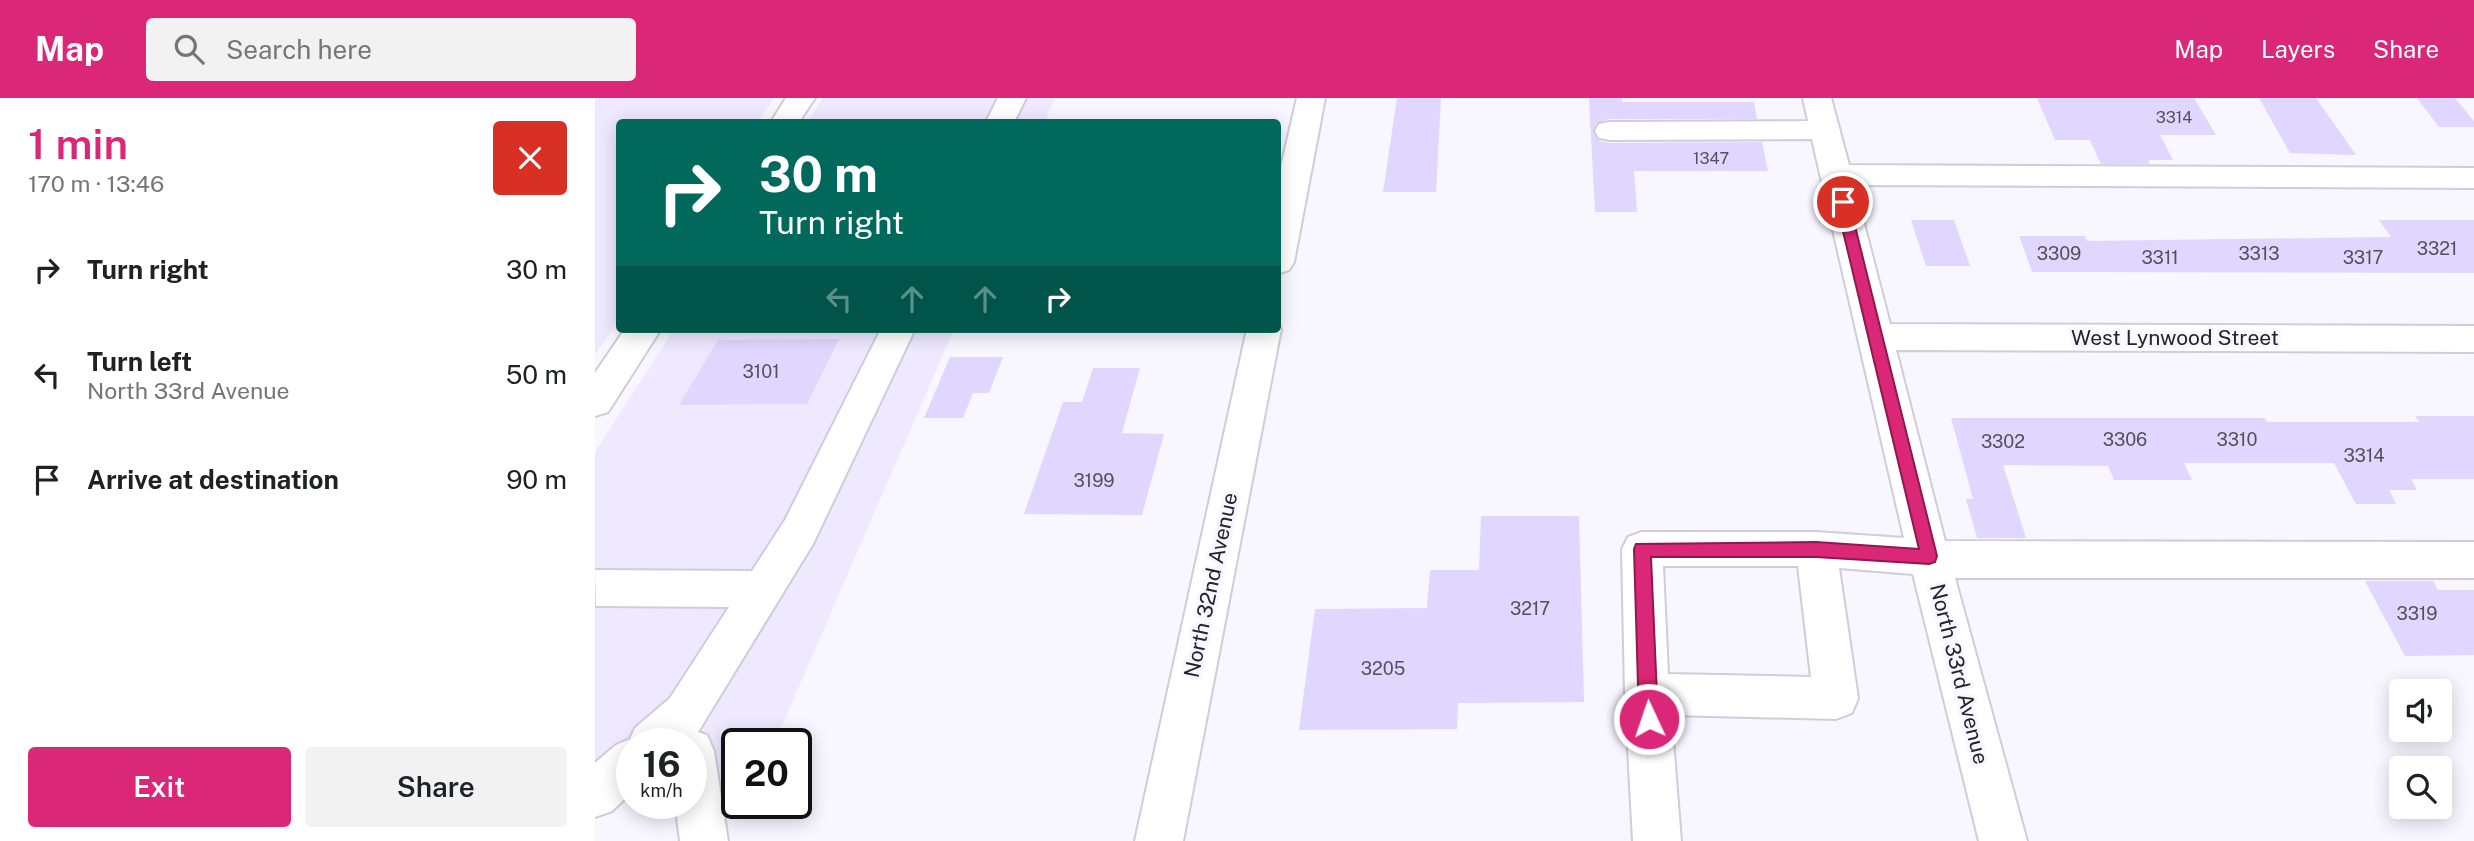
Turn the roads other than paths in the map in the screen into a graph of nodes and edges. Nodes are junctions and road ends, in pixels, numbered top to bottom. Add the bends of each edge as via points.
1 (801, 98) edge
2 (1012, 98) edge
3 (1311, 98) edge
4 (1821, 114) edge
5 (787, 119) edge
6 (1002, 119) edge
7 (1610, 131) dead end
8 (1836, 175) junction
9 (2474, 178) edge
10 (1281, 243) edge
11 (642, 333) edge
12 (896, 333) edge
13 (1262, 333) edge
14 (1876, 337) junction
15 (2474, 339) edge
16 (595, 402) edge
17 (1816, 549) junction
18 (1929, 556) junction
19 (2474, 560) edge
20 (596, 588) edge
21 (764, 589) junction
22 (1647, 694) junction
23 (693, 728) edge
24 (616, 775) edge
25 (595, 794) edge
26 (700, 819) edge
27 (703, 841) edge
28 (1159, 841) edge
29 (1657, 841) edge
30 (2003, 841) edge

1 - 5 street
2 - 6 street
3 - 10 street
4 - 7 street
4 - 8 street, North 33rd Avenue
8 - 9 street
8 - 14 street, North 33rd Avenue
11 - 16 street
12 - 21 street via 799,532
13 - 28 street, North 32nd Avenue
14 - 15 street, West Lynwood Street
14 - 18 street, North 33rd Avenue
17 - 18 street
17 - 22 street via 1642,549
17 - 22 street via 1836,698
18 - 19 street via 1969,561
18 - 30 street, North 33rd Avenue
20 - 21 street
21 - 23 street
22 - 29 street
24 - 25 street
26 - 27 street

